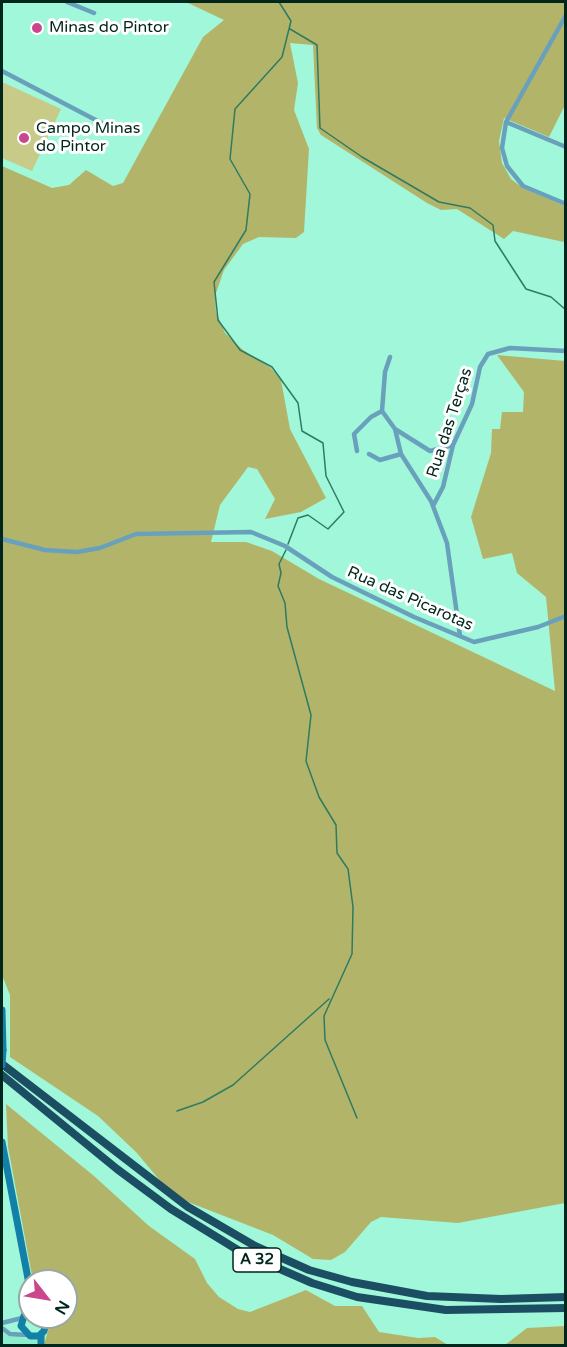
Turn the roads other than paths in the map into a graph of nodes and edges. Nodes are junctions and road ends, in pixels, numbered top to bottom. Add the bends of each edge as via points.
1 (67, 2) edge
2 (94, 13) dead end
3 (566, 15) edge
4 (2, 71) edge
5 (506, 122) junction
6 (111, 128) dead end
7 (566, 147) edge
8 (566, 204) edge
9 (566, 351) edge
10 (390, 357) dead end
11 (382, 411) junction
12 (395, 429) junction
13 (453, 445) junction
14 (357, 451) dead end
15 (369, 454) dead end
16 (401, 454) junction
17 (433, 506) junction
18 (2, 539) edge
19 (566, 616) edge
20 (460, 636) junction
21 (2, 1010) edge
22 (3, 1050) edge
23 (2, 1064) edge
24 (2, 1075) edge
25 (2, 1142) edge
26 (26, 1269) edge
27 (566, 1297) edge
28 (566, 1308) edge
29 (18, 1318) edge
30 (2, 1323) edge
31 (2, 1329) edge
32 (22, 1329) edge
33 (45, 1329) edge
34 (41, 1334) junction
35 (30, 1336) junction
36 (40, 1346) edge

1 - 2 street
3 - 5 street
4 - 6 street
5 - 7 street
5 - 8 street via 502,148 512,176 523,186
9 - 13 street, Rua das Terças via 510,348 488,354 480,367 472,404
10 - 11 street
11 - 12 street
11 - 14 street via 354,434
12 - 13 street via 430,451
12 - 16 street
13 - 17 street, Rua das Terças via 443,487
15 - 16 street via 380,460
16 - 17 street
17 - 20 street via 447,543
18 - 20 street, Rua das Picarotas via 45,550 77,552 136,534 251,532 285,546 332,577
19 - 20 street, Rua das Picarotas via 474,642
21 - 22 main road
22 - 23 main road, bridge
23 - 27 highway, A 32 via 188,1207 247,1242 309,1270 427,1296
24 - 28 highway, A 32 via 171,1209 241,1252 312,1283 357,1297 446,1310
25 - 26 main road
29 - 30 street
31 - 35 street
32 - 35 main road
33 - 34 main road
34 - 35 main road
34 - 36 main road
35 - 36 main road

